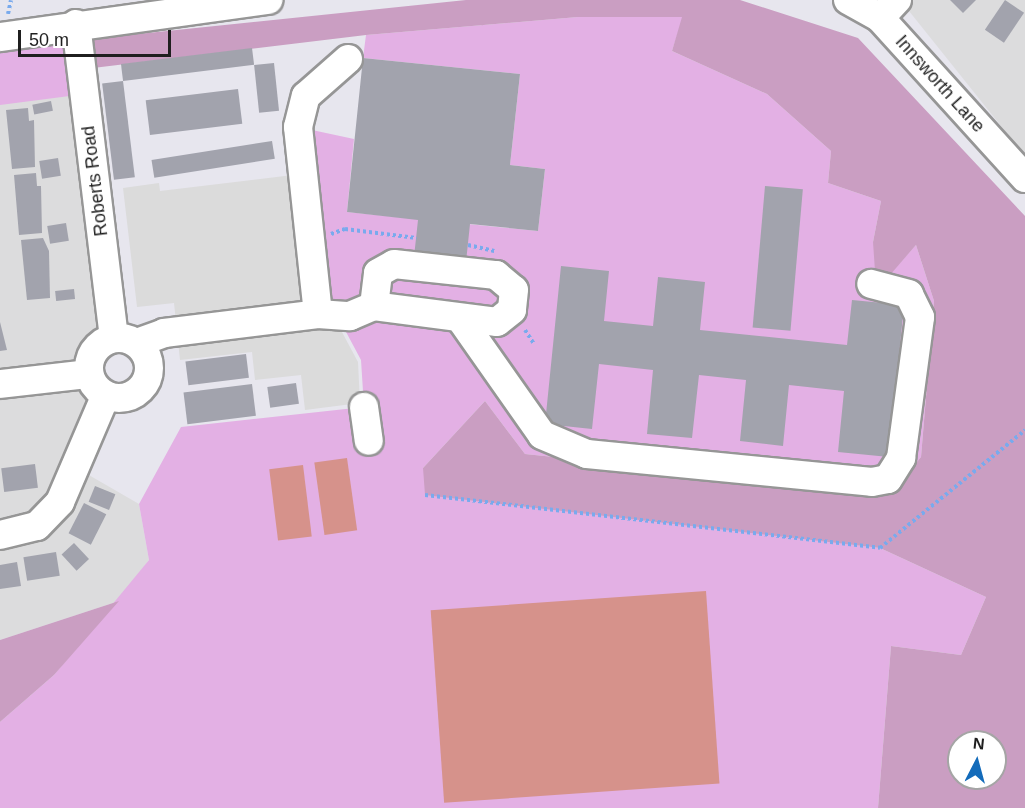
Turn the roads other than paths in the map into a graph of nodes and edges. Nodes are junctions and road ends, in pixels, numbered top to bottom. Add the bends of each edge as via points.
1 (268, 0) edge
2 (848, 0) edge
3 (888, 9) edge
4 (90, 15) edge
5 (0, 37) edge
6 (348, 59) dead end
7 (1025, 178) edge
8 (871, 284) dead end
9 (374, 306) junction
10 (318, 314) junction
11 (462, 321) junction
12 (126, 340) junction
13 (88, 374) junction
14 (0, 384) edge
15 (105, 397) junction
16 (364, 407) dead end
17 (369, 441) dead end
18 (0, 535) edge

1 - 4 street
2 - 3 street, Innsworth Lane
3 - 7 street, Innsworth Lane
4 - 5 street
4 - 12 street, Roberts Road
6 - 10 street via 306,96 300,117
8 - 11 street via 909,294 920,317 901,458 888,479 872,482 587,454 542,435
9 - 10 street via 350,316
9 - 11 street
9 - 11 street via 378,273 394,264 496,275 513,290 512,310 497,322
10 - 12 street
12 - 13 street via 93,350
12 - 15 street via 151,363 145,387 124,400
13 - 14 street
13 - 15 street
15 - 18 street via 60,502 37,526
16 - 17 street

